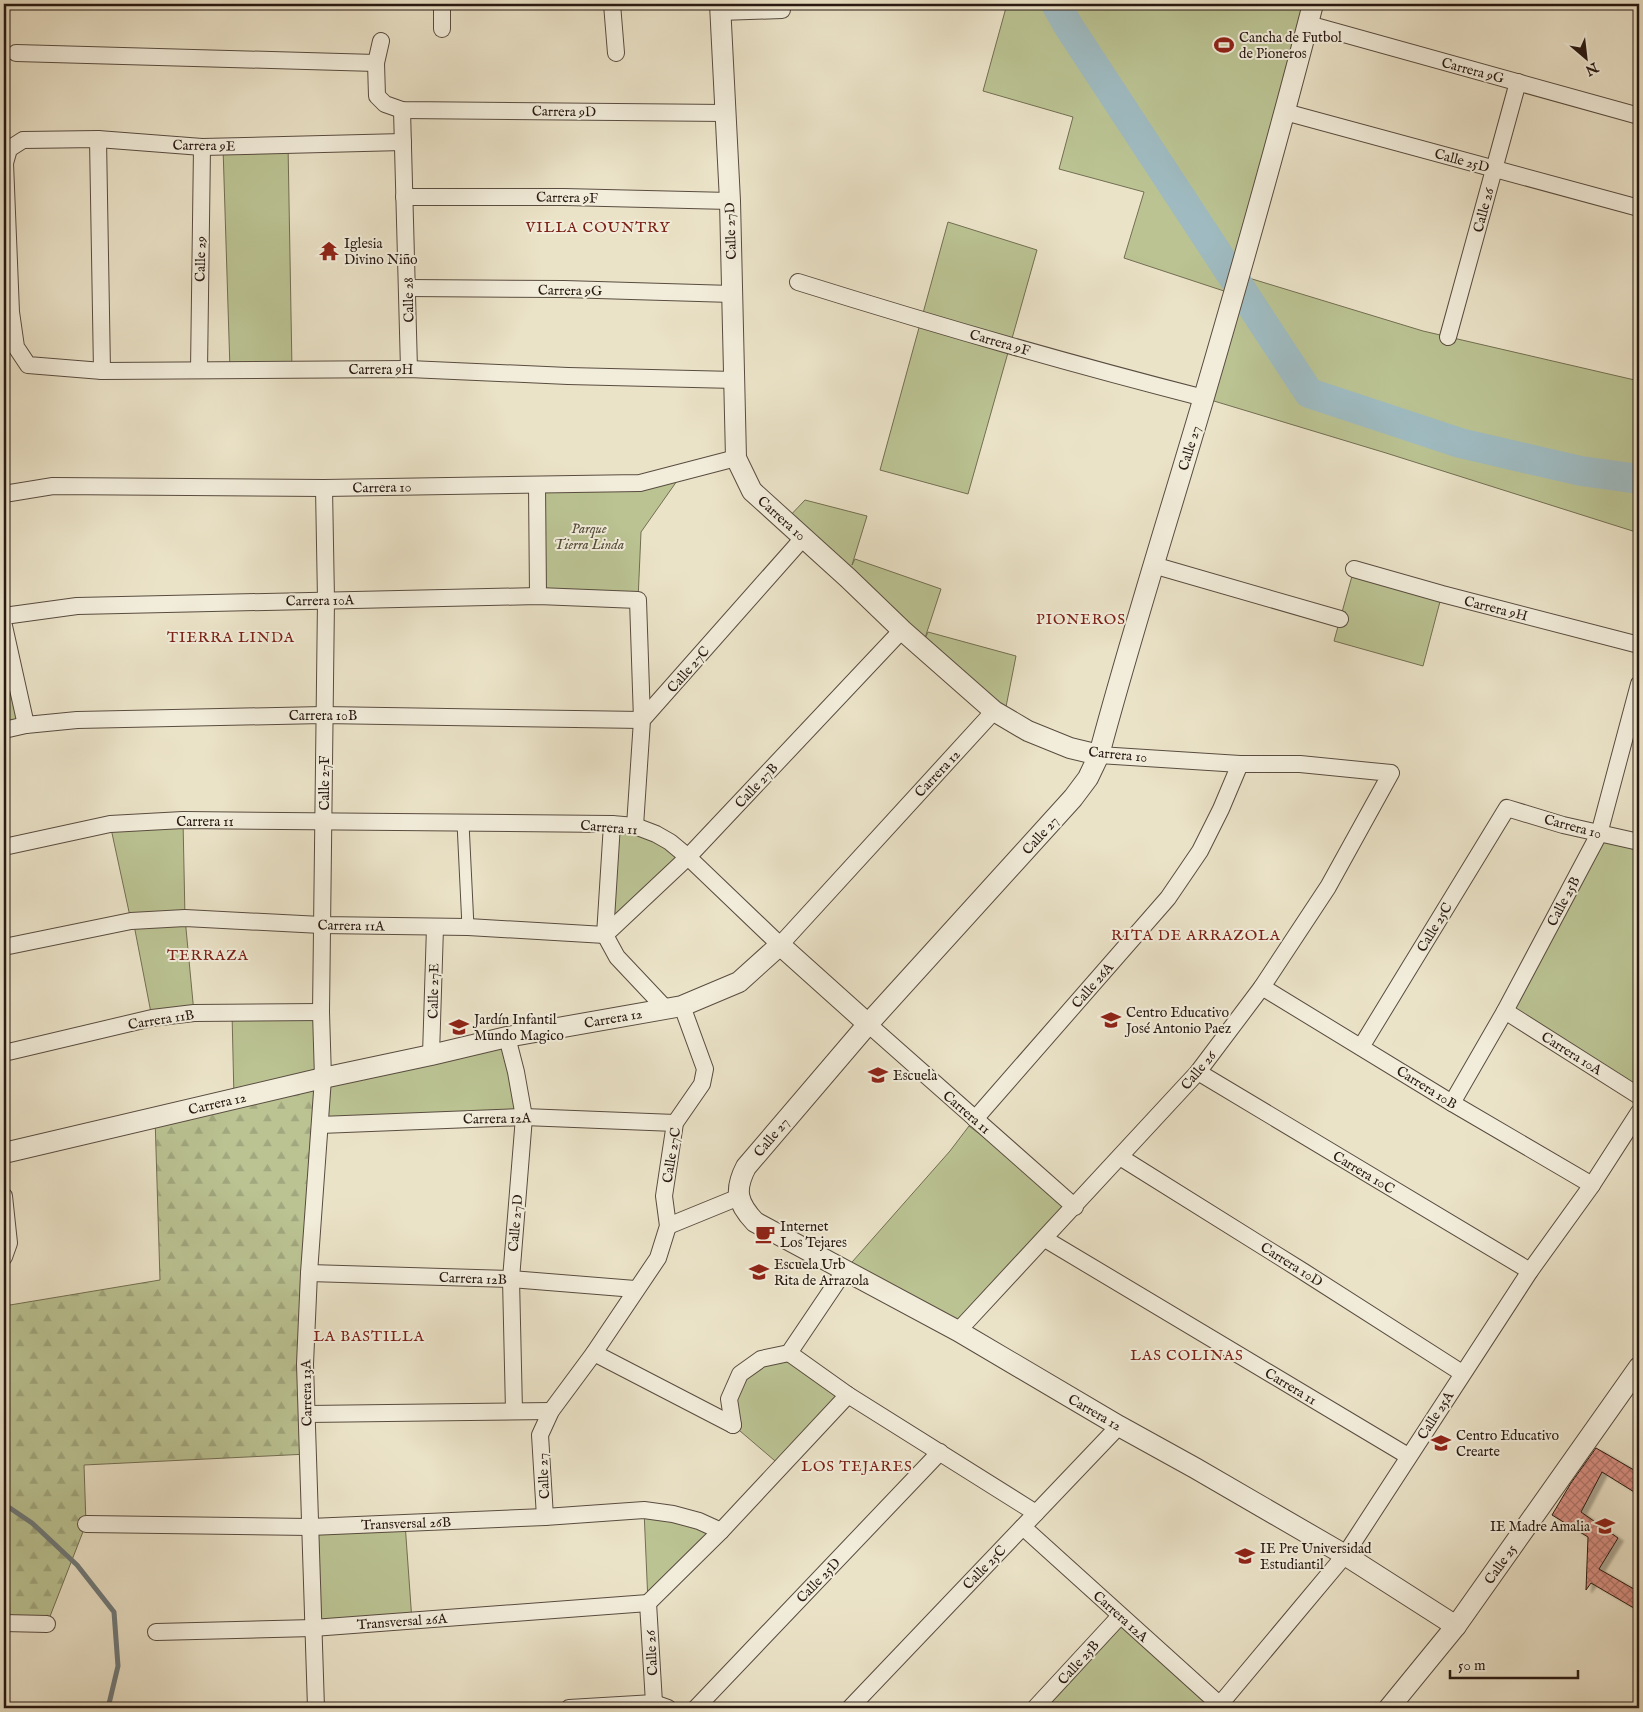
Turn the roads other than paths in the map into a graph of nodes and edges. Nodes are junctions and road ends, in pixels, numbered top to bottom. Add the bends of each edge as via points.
1 (442, 4) edge
2 (612, 4) edge
3 (1313, 4) edge
4 (720, 8) edge
5 (782, 10) dead end
6 (1308, 24) junction
7 (442, 29) dead end
8 (381, 41) dead end
9 (16, 53) dead end
10 (616, 53) dead end
11 (376, 63) junction
12 (1518, 82) junction
13 (402, 110) junction
14 (1285, 112) junction
15 (726, 113) junction
16 (1639, 116) edge
17 (98, 139) junction
18 (403, 142) junction
19 (202, 147) junction
20 (1494, 168) junction
21 (404, 197) junction
22 (730, 201) junction
23 (1639, 208) edge
24 (798, 282) dead end
25 (408, 288) junction
26 (732, 294) junction
27 (1448, 337) dead end
28 (28, 365) joint
29 (409, 369) junction
30 (102, 370) junction
31 (199, 370) junction
32 (735, 380) junction
33 (1204, 398) junction
34 (736, 458) junction
35 (537, 485) junction
36 (324, 488) junction
37 (4, 494) edge
38 (804, 537) junction
39 (1153, 565) junction
40 (1354, 569) dead end
41 (538, 596) junction
42 (326, 600) junction
43 (4, 616) edge
44 (1340, 619) dead end
45 (4, 626) edge
46 (902, 630) junction
47 (1639, 645) edge
48 (1639, 684) edge
49 (994, 711) junction
50 (323, 714) junction
51 (642, 720) junction
52 (26, 725) junction
53 (4, 730) edge
54 (1099, 755) junction
55 (1240, 764) junction
56 (1391, 773) joint
57 (1508, 808) joint
58 (324, 822) junction
59 (463, 823) junction
60 (612, 824) junction
61 (635, 826) junction
62 (1599, 834) junction
63 (1639, 842) edge
64 (4, 846) edge
65 (688, 857) junction
66 (321, 925) junction
67 (435, 927) junction
68 (468, 927) junction
69 (605, 934) junction
70 (780, 945) junction
71 (4, 947) edge
72 (1262, 987) junction
73 (674, 1007) junction
74 (1505, 1010) junction
75 (321, 1012) junction
76 (868, 1024) junction
77 (507, 1037) junction
78 (1362, 1047) junction
79 (4, 1053) edge
80 (431, 1055) junction
81 (1198, 1072) junction
82 (323, 1078) junction
83 (1639, 1096) edge
84 (1452, 1103) junction
85 (1639, 1112) edge
86 (524, 1117) junction
87 (975, 1119) junction
88 (675, 1123) junction
89 (320, 1124) junction
90 (4, 1153) edge
91 (1120, 1158) junction
92 (1592, 1185) junction
93 (4, 1196) edge
94 (739, 1197) junction
95 (1074, 1207) junction
96 (668, 1226) junction
97 (1045, 1239) junction
98 (4, 1257) edge
99 (845, 1270) junction
100 (1530, 1271) junction
101 (309, 1273) junction
102 (511, 1279) junction
103 (636, 1289) junction
104 (958, 1331) junction
105 (594, 1353) junction
106 (789, 1353) junction
107 (1639, 1367) edge
108 (1462, 1372) junction
109 (848, 1395) junction
110 (514, 1411) junction
111 (551, 1411) junction
112 (307, 1414) junction
113 (1118, 1426) junction
114 (940, 1452) junction
115 (1408, 1456) junction
116 (1036, 1513) junction
117 (545, 1517) junction
118 (86, 1524) dead end
119 (310, 1527) junction
120 (1023, 1527) junction
121 (722, 1531) junction
122 (1345, 1555) junction
123 (648, 1603) junction
124 (1120, 1616) junction
125 (4, 1623) edge
126 (47, 1624) dead end
127 (1456, 1626) junction
128 (313, 1628) junction
129 (156, 1632) dead end
130 (661, 1706) edge
131 (1218, 1707) edge
132 (316, 1708) edge
133 (569, 1708) edge
134 (696, 1708) edge
135 (850, 1708) edge
136 (1035, 1708) edge
137 (1389, 1708) edge

1 - 7 street
2 - 10 street
3 - 6 street, Calle 27
4 - 5 street
4 - 15 street, Calle 27D
6 - 12 street, Carrera 9G
6 - 14 street, Calle 27
8 - 11 street
9 - 11 street
11 - 13 street via 377,96 385,104
12 - 16 street, Carrera 9G
12 - 20 street, Calle 26
13 - 15 street, Carrera 9D
13 - 18 street, Calle 28
14 - 20 street, Calle 25D
14 - 33 street, Calle 27
15 - 22 street, Calle 27D
17 - 19 street, Carrera 9E
17 - 28 street, Carrera 9E via 23,140 9,149 5,163 11,312 16,347
17 - 30 street
18 - 19 street, Carrera 9E
18 - 21 street, Calle 28
19 - 31 street, Calle 29
20 - 23 street, Calle 25D
20 - 27 street, Calle 26
21 - 22 street, Carrera 9F
21 - 25 street, Calle 28
22 - 26 street, Calle 27D
24 - 33 street, Carrera 9F via 921,321
25 - 26 street, Carrera 9G
25 - 29 street, Calle 28
26 - 32 street, Calle 27D
28 - 30 street, Carrera 9H
29 - 31 street, Carrera 9H
29 - 32 street, Carrera 9H
30 - 31 street, Carrera 9H
32 - 34 street, Calle 27D
33 - 39 street, Calle 27
34 - 35 street, Carrera 10 via 640,483
34 - 38 street, Carrera 10 via 752,491
35 - 36 street, Carrera 10
35 - 41 street
36 - 37 street, Carrera 10 via 52,486
36 - 42 street, Calle 27F
38 - 46 street, Carrera 10
38 - 51 street, Calle 27C
39 - 44 street
39 - 54 street, Calle 27
40 - 47 street, Carrera 9H
41 - 42 street, Carrera 10A
41 - 51 street, Carrera 10A via 638,600
42 - 43 street, Carrera 10A via 77,606
42 - 50 street, Calle 27F
45 - 52 street
46 - 49 street, Carrera 10
46 - 65 street, Calle 27B
48 - 62 street, Calle 25B
49 - 54 street, Carrera 10 via 1028,731 1070,748
49 - 70 street, Carrera 12
50 - 51 street, Carrera 10B
50 - 52 street, Carrera 10B via 77,720
50 - 58 street, Calle 27F
51 - 61 street
52 - 53 street, Carrera 10B
54 - 55 street, Carrera 10
54 - 76 street, Calle 27 via 1073,798
55 - 56 street, Carrera 10 via 1300,764
55 - 87 street, Calle 26A via 1200,851 1168,898
56 - 72 street, Calle 26 via 1328,887
57 - 62 street, Carrera 10
57 - 78 street, Calle 25C
58 - 59 street, Carrera 11
58 - 64 street, Carrera 11 via 183,820 110,824
58 - 66 street, Calle 27F
59 - 60 street, Carrera 11
59 - 68 street
60 - 61 street, Carrera 11
60 - 69 street
61 - 65 street, Carrera 11 via 670,842
62 - 63 street, Carrera 10
62 - 74 street, Calle 25B
65 - 69 street, Calle 27B
65 - 70 street, Carrera 11
66 - 67 street, Carrera 11A
66 - 71 street, Carrera 11A via 185,918 130,921
66 - 75 street, Calle 27F
67 - 68 street, Carrera 11A
67 - 80 street, Calle 27E
68 - 69 street, Carrera 11A
69 - 73 street via 617,957
70 - 73 street, Carrera 12 via 739,982
70 - 76 street, Carrera 11
72 - 78 street, Carrera 10B
72 - 81 street, Calle 26
73 - 77 street, Carrera 12
73 - 88 street, Calle 27C via 705,1069 702,1084
74 - 83 street, Carrera 10A
74 - 84 street, Calle 25B
75 - 79 street, Carrera 11B via 194,1013 152,1018
75 - 82 street, Calle 27F
76 - 87 street, Carrera 11
76 - 94 street, Calle 27 via 746,1167 739,1180
77 - 80 street, Carrera 12
77 - 86 street, Calle 27D
78 - 84 street, Carrera 10B
80 - 82 street, Carrera 12
81 - 91 street, Calle 26
81 - 100 street, Carrera 10C
82 - 89 street, Carrera 13A
82 - 90 street, Carrera 12
84 - 92 street, Carrera 10B
85 - 92 street, Calle 25A
86 - 88 street, Carrera 12A
86 - 89 street, Carrera 12A
86 - 102 street, Calle 27D
87 - 95 street, Carrera 11
88 - 96 street, Calle 27C via 664,1196
89 - 101 street, Carrera 13A
91 - 95 street, Calle 26
91 - 108 street, Carrera 10D
92 - 100 street, Calle 25A
93 - 98 street via 9,1243
94 - 96 street
94 - 99 street, Carrera 12 via 745,1212 755,1222
95 - 97 street, Calle 26
96 - 103 street, Calle 27 via 658,1258
97 - 104 street, Calle 26
97 - 115 street, Carrera 11
99 - 104 street, Carrera 12
99 - 106 street
100 - 108 street, Calle 25A
101 - 102 street, Carrera 12B
101 - 112 street, Carrera 13A via 305,1364
102 - 103 street, Carrera 12B
102 - 110 street, Calle 27D
103 - 105 street, Calle 27
104 - 113 street, Carrera 12
105 - 106 street via 733,1425 729,1399 740,1374 761,1359
105 - 111 street, Calle 27
106 - 109 street
107 - 127 street, Calle 25
108 - 115 street, Calle 25A
109 - 114 street
109 - 121 street
110 - 111 street
110 - 112 street
111 - 117 street, Calle 27 via 540,1435
112 - 119 street, Carrera 13A
113 - 116 street, Calle 25C
113 - 122 street, Carrera 12
114 - 116 street
114 - 134 street, Calle 25D
115 - 122 street, Calle 25A
116 - 120 street, Calle 25C
117 - 119 street, Transversal 26B
117 - 121 street, Transversal 26B via 644,1510 673,1514
118 - 119 street, Transversal 26B
119 - 128 street, Carrera 13A
120 - 124 street, Carrera 12A
120 - 135 street, Calle 25C
121 - 123 street
122 - 127 street, Carrera 12
122 - 131 street, Calle 25A
123 - 128 street, Transversal 26A
123 - 130 street, Calle 26
124 - 131 street, Carrera 12A
124 - 136 street, Calle 25B
125 - 126 street
127 - 137 street, Calle 25
128 - 129 street, Transversal 26A
128 - 132 street, Carrera 13A
130 - 133 street

